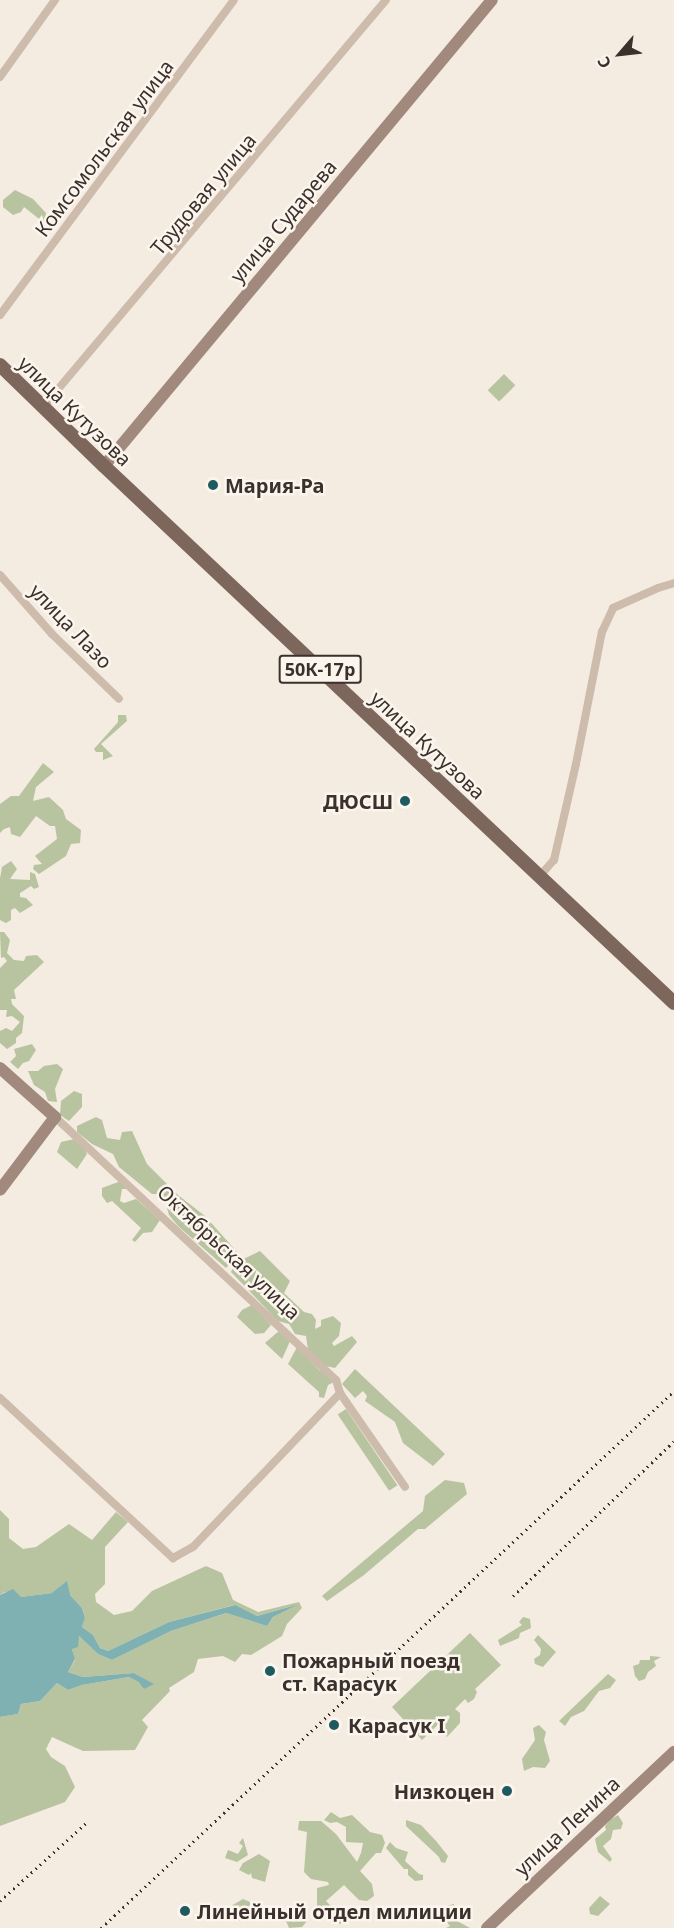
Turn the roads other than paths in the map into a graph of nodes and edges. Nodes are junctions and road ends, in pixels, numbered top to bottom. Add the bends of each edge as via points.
1 (55, 0) edge
2 (234, 0) edge
3 (386, 0) edge
4 (492, 0) edge
5 (0, 77) edge
6 (0, 315) edge
7 (0, 365) edge
8 (43, 407) junction
9 (104, 466) junction
10 (0, 575) edge
11 (674, 583) edge
12 (119, 699) dead end
13 (539, 877) junction
14 (674, 1003) edge
15 (0, 1068) edge
16 (55, 1117) junction
17 (0, 1190) edge
18 (340, 1393) junction
19 (0, 1398) edge
20 (405, 1486) dead end
21 (674, 1752) edge
22 (487, 1928) edge

1 - 5 street
2 - 6 street, Комсомольская улица
3 - 8 street, Трудовая улица
4 - 9 street, улица Сударева
7 - 8 main road, улица Кутузова / 50К-17р
8 - 9 main road, улица Кутузова / 50К-17р
9 - 13 main road, улица Кутузова / 50К-17р
10 - 12 street, улица Лазо via 52,634
11 - 13 street via 613,608 602,632 554,860
13 - 14 main road, улица Кутузова / 50К-17р
15 - 16 street, Октябрьская улица
16 - 17 street
16 - 18 street, Октябрьская улица via 336,1380
18 - 19 street via 193,1547 174,1558
18 - 20 street, Октябрьская улица
21 - 22 street, улица Ленина

